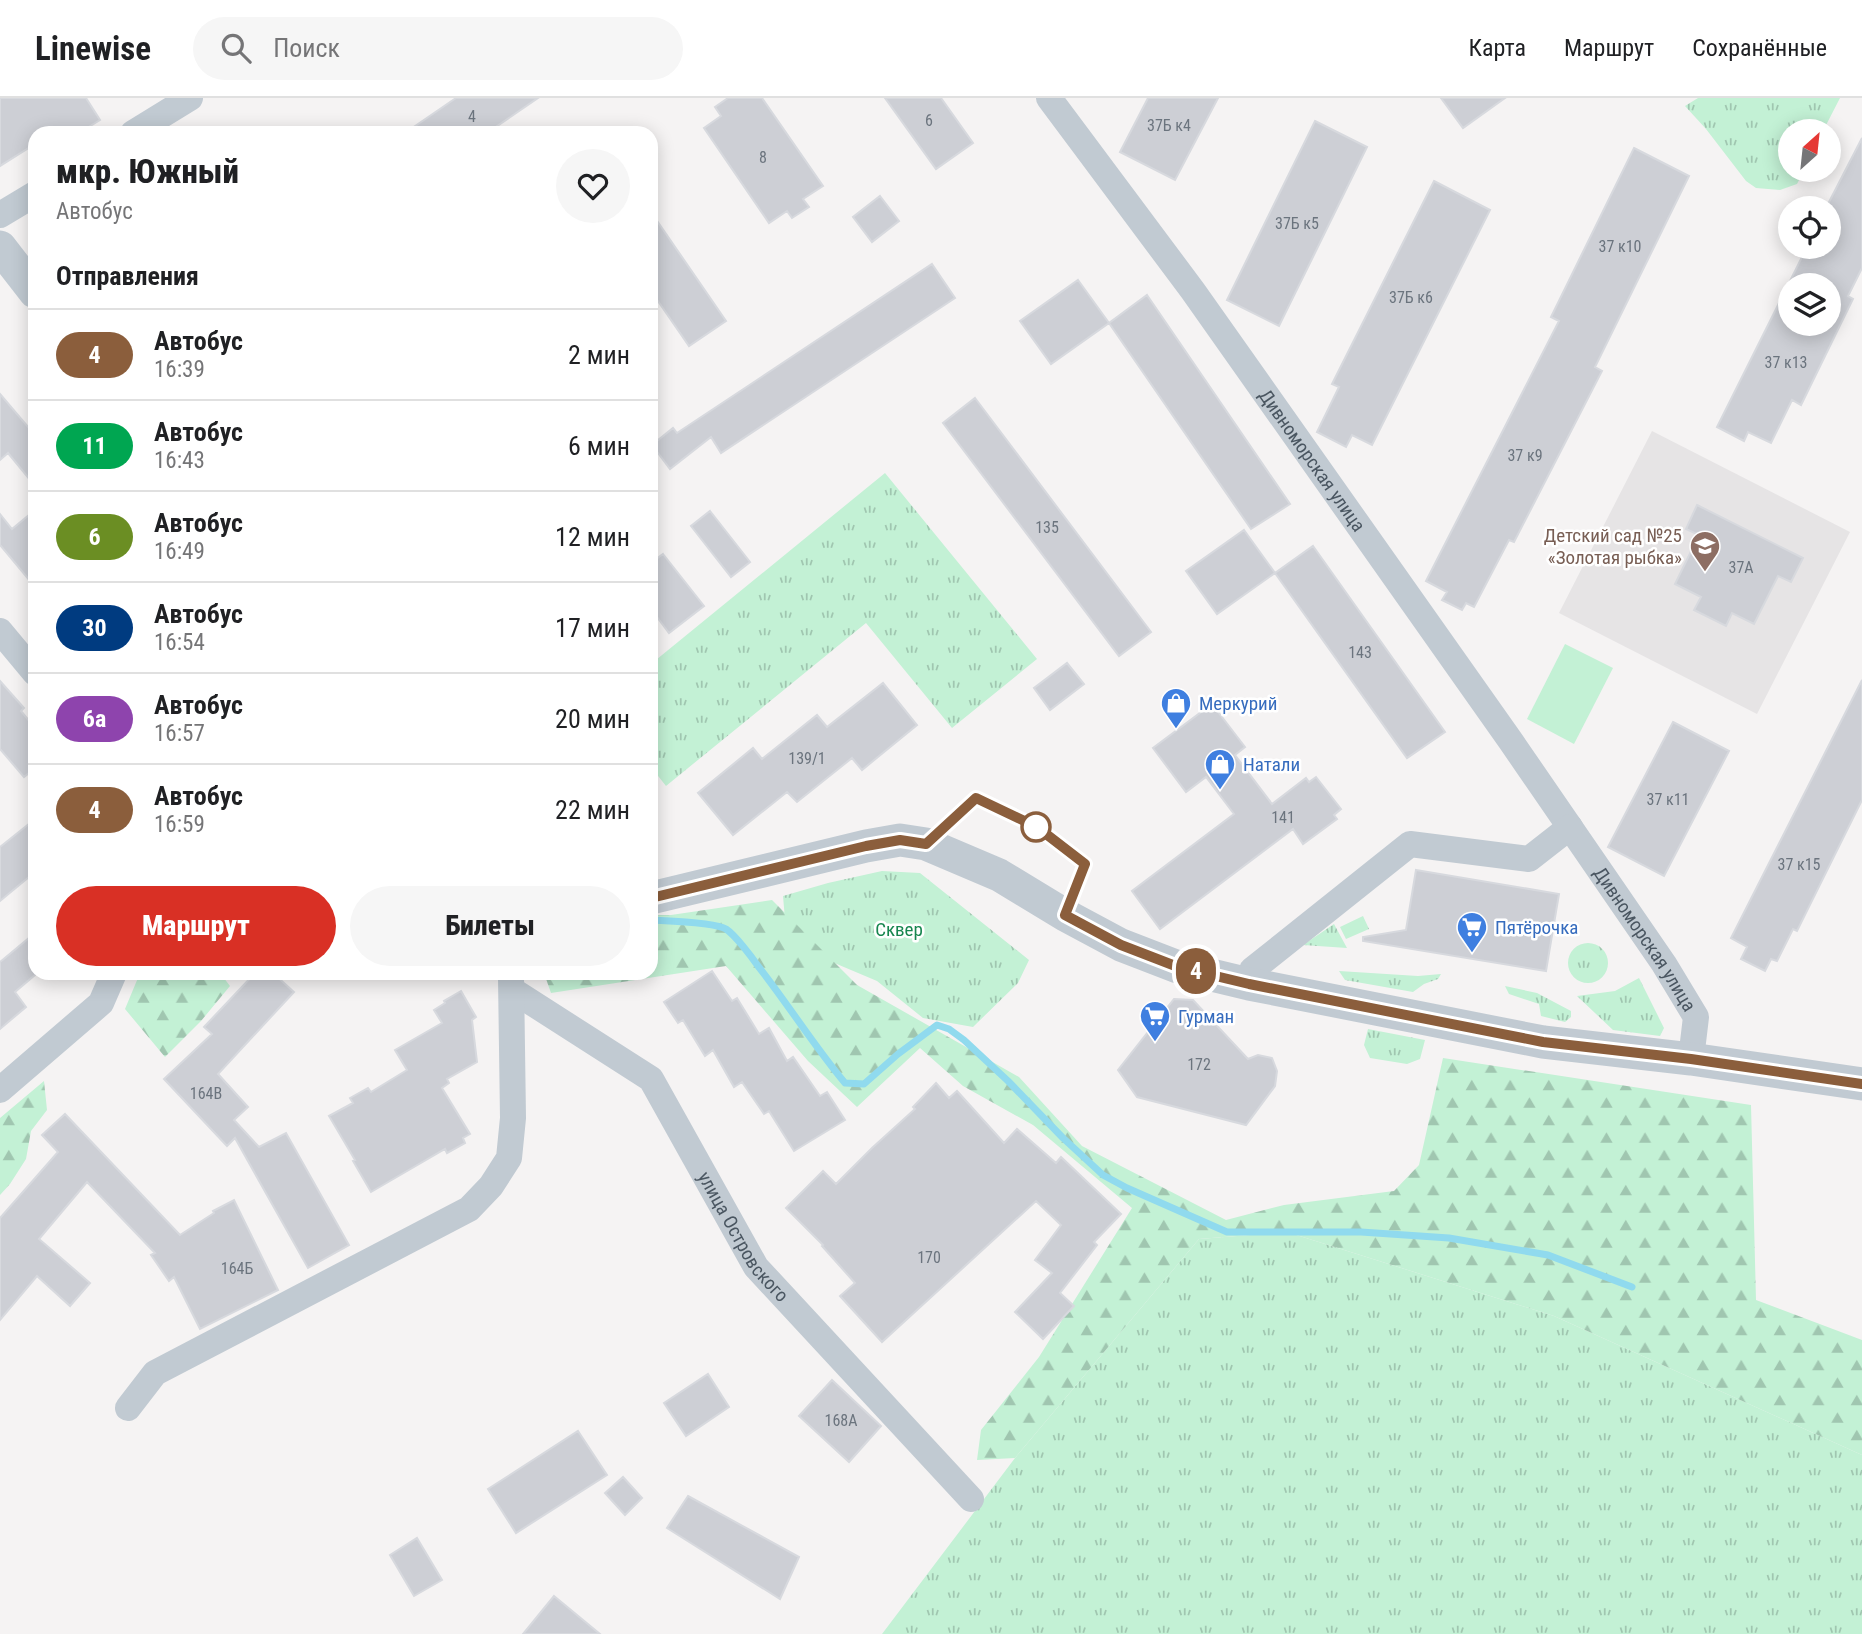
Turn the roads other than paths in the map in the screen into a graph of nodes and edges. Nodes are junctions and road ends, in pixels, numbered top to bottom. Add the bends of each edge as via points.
1 (190, 98) edge
2 (1049, 98) edge
3 (144, 126) edge
4 (28, 198) edge
5 (0, 215) edge
6 (0, 247) edge
7 (28, 283) edge
8 (0, 631) edge
9 (28, 665) edge
10 (1570, 827) junction
11 (658, 896) edge
12 (111, 980) edge
13 (512, 982) edge
14 (1249, 984) junction
15 (1691, 1059) junction
16 (1862, 1084) edge
17 (0, 1090) edge
18 (128, 1408) dead end
19 (971, 1499) dead end

1 - 3 street
2 - 10 street, Дивноморская улица via 1193,291
4 - 5 street
6 - 7 street
8 - 9 street
10 - 14 street via 1528,859 1410,844 1252,970
10 - 15 street, Дивноморская улица via 1696,1017
11 - 14 street via 900,840 926,844 999,875 1121,945 1178,967
12 - 17 street via 100,1003
13 - 18 street, улица Островского via 509,1158 491,1186 469,1209 155,1373
13 - 19 street, улица Островского via 651,1079 756,1267
14 - 15 street via 1543,1042
15 - 16 street

